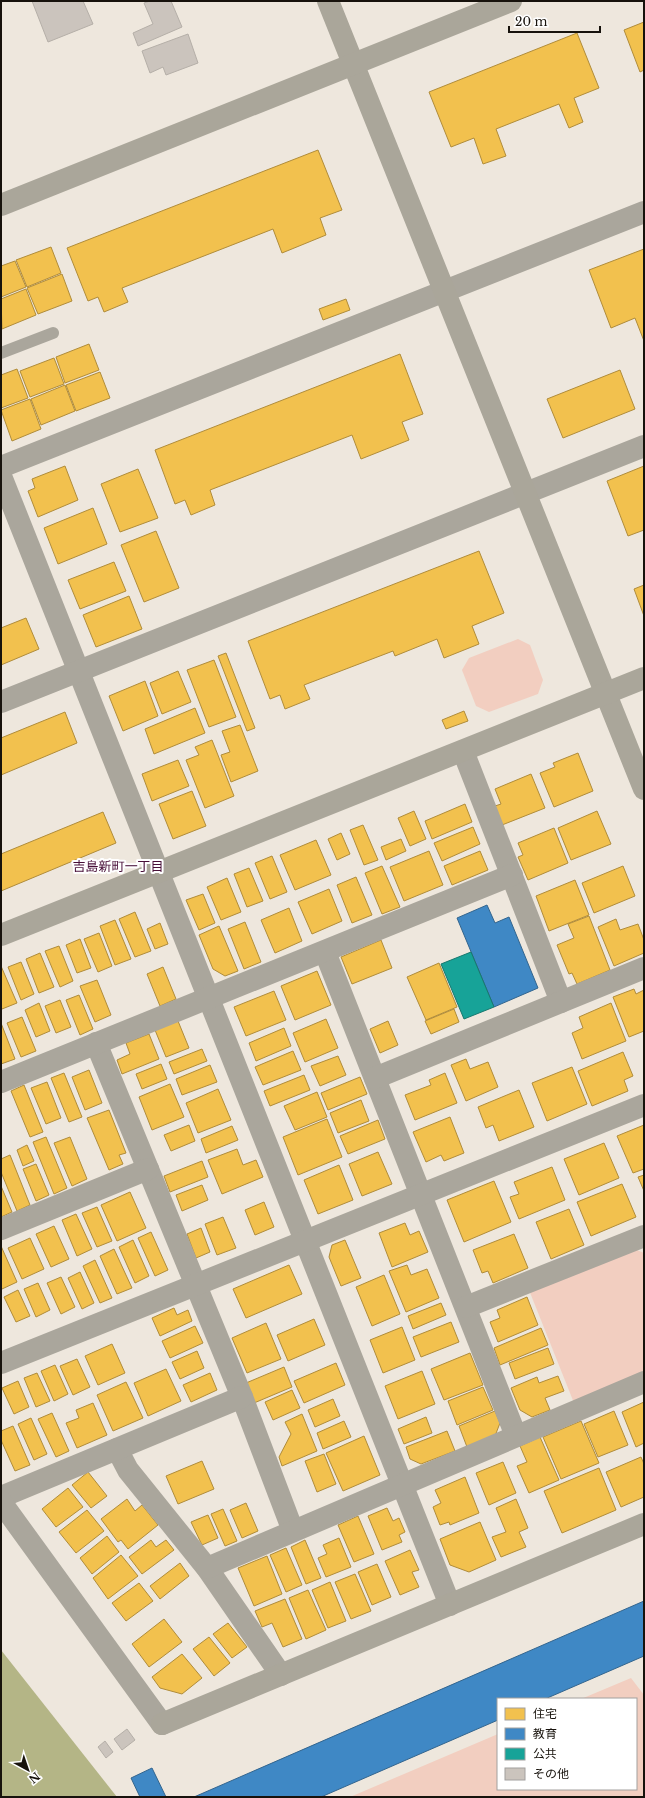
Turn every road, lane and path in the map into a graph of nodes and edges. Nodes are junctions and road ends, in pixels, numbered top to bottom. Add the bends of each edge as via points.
1 (328, 1) edge
2 (510, 1) edge
3 (354, 65) junction
4 (1, 205) edge
5 (644, 212) edge
6 (445, 291) junction
7 (52, 333) dead end
8 (1, 353) edge
9 (644, 446) edge
10 (1, 467) edge
11 (1, 476) edge
12 (526, 494) junction
13 (78, 671) junction
14 (644, 678) edge
15 (606, 694) junction
16 (1, 702) edge
17 (463, 751) junction
18 (644, 789) edge
19 (159, 873) junction
20 (512, 875) junction
21 (1, 935) edge
22 (325, 952) junction
23 (644, 968) edge
24 (209, 998) junction
25 (561, 1002) junction
26 (96, 1043) junction
27 (375, 1078) junction
28 (1, 1082) edge
29 (644, 1105) edge
30 (148, 1169) junction
31 (421, 1195) junction
32 (1, 1229) edge
33 (644, 1236) edge
34 (305, 1241) junction
35 (196, 1285) junction
36 (466, 1307) junction
37 (1, 1363) edge
38 (644, 1382) edge
39 (242, 1397) junction
40 (516, 1436) junction
41 (117, 1449) junction
42 (402, 1485) junction
43 (1, 1497) edge
44 (1, 1502) edge
45 (644, 1524) edge
46 (292, 1531) junction
47 (207, 1568) junction
48 (450, 1605) junction
49 (281, 1675) junction

1 - 3 street
2 - 3 street
3 - 4 street
3 - 6 street
5 - 6 street
6 - 10 street
6 - 12 street
7 - 8 lane
9 - 12 street
11 - 13 street
12 - 13 street
12 - 15 street
13 - 16 street
13 - 19 street
14 - 15 street
15 - 17 street
15 - 18 street
17 - 19 street
17 - 20 street
19 - 21 street
19 - 24 street
20 - 22 street
20 - 25 street
22 - 24 street
22 - 27 street
23 - 25 street
24 - 26 street
24 - 34 street
25 - 27 street
26 - 28 street
26 - 30 street
27 - 31 street
29 - 31 street
30 - 32 street
30 - 35 street
31 - 34 street
31 - 36 street
33 - 36 street
34 - 35 street
34 - 42 street
35 - 37 street
35 - 39 street
36 - 40 street
38 - 40 street
39 - 41 street
39 - 46 street
40 - 42 street
41 - 43 street
41 - 47 street via 128,1470
42 - 46 street
42 - 48 street
44 - 49 street via 162,1724
45 - 48 street
46 - 47 street
47 - 49 street
48 - 49 street

